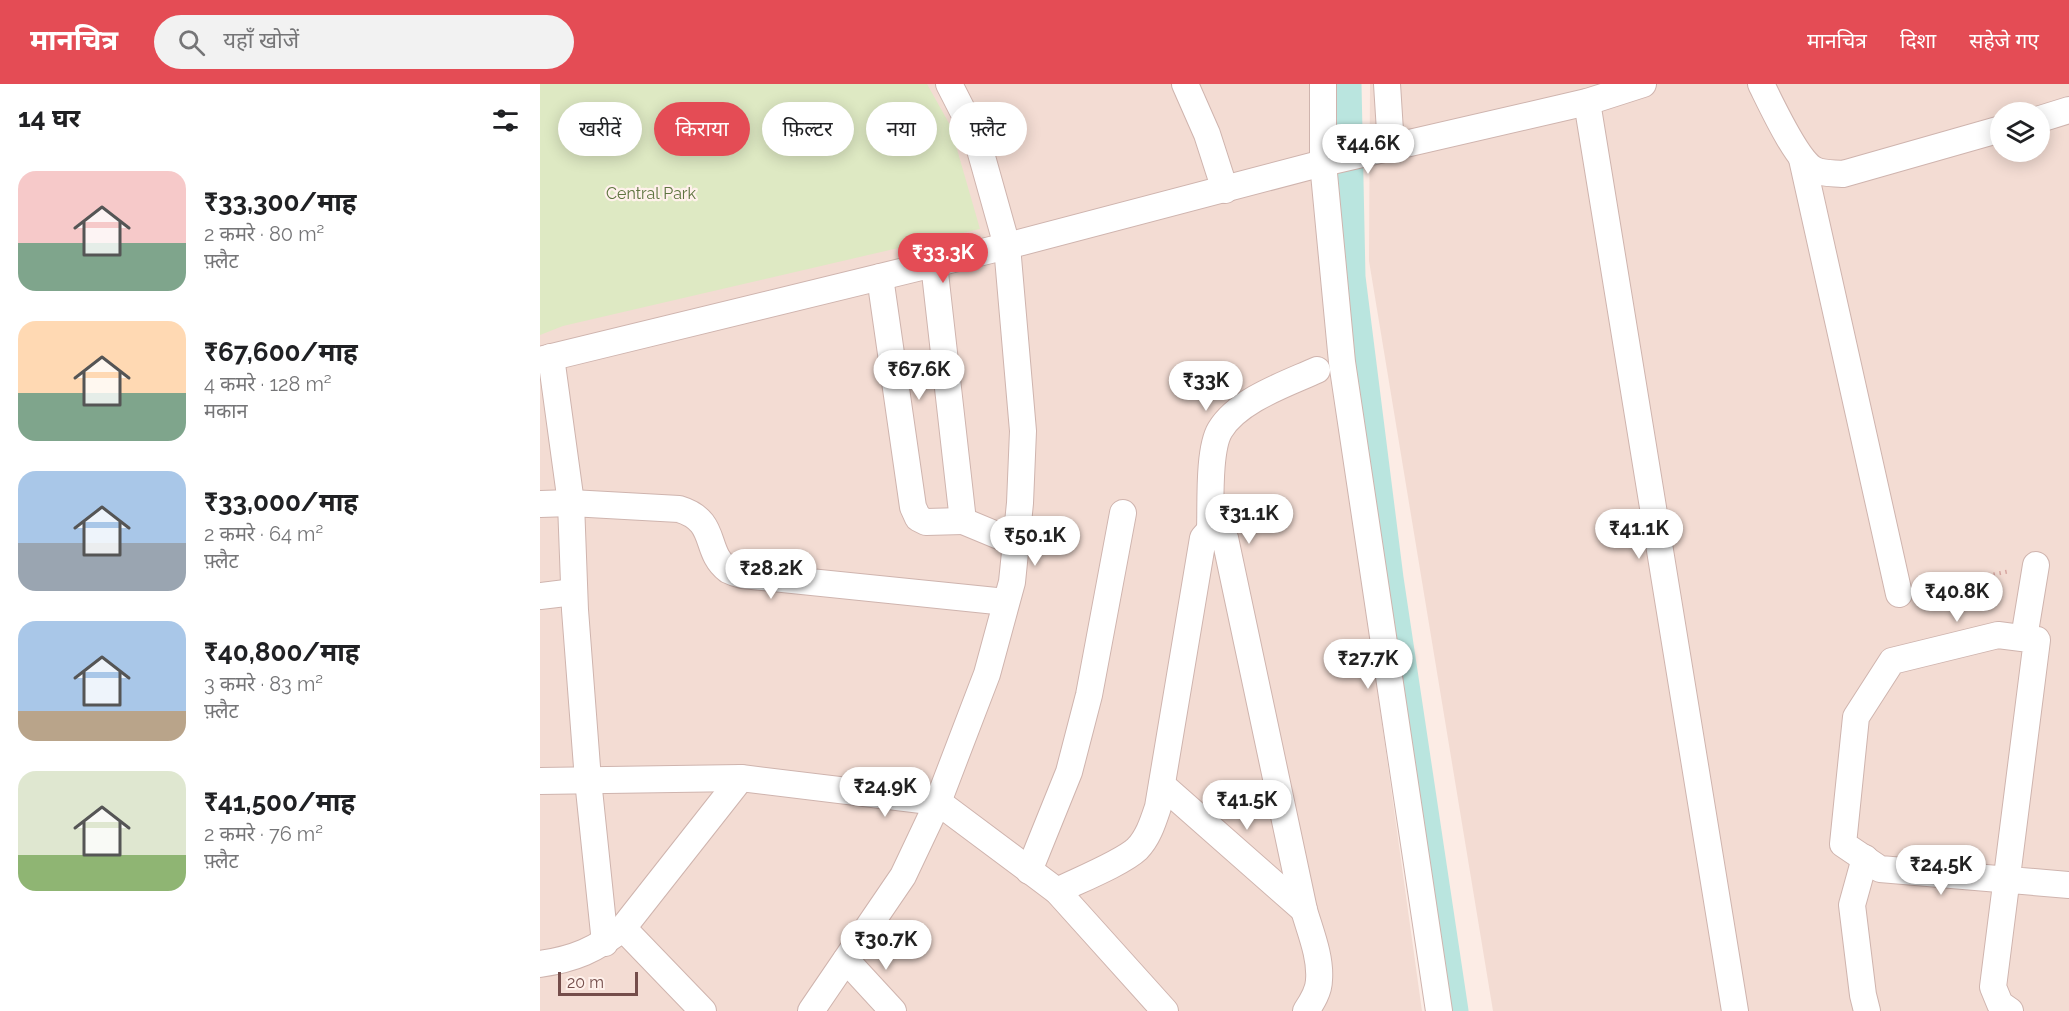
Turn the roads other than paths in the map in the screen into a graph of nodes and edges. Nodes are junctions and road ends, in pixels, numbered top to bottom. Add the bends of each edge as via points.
1 (949, 84) edge
2 (1185, 84) edge
3 (1323, 84) edge
4 (1387, 84) edge
5 (1643, 84) edge
6 (1761, 84) edge
7 (1587, 102) junction
8 (2069, 110) edge
9 (2050, 115) edge
10 (1990, 132) edge
11 (1391, 147) junction
12 (1802, 159) junction
13 (1329, 162) junction
14 (1225, 190) junction
15 (1007, 246) junction
16 (934, 264) junction
17 (880, 277) junction
18 (546, 358) edge
19 (1317, 370) dead end
20 (571, 503) junction
21 (540, 504) edge
22 (1123, 513) dead end
23 (963, 521) junction
24 (1210, 530) junction
25 (1016, 543) junction
26 (2036, 565) road end
27 (574, 592) junction
28 (1899, 594) road end
29 (540, 596) edge
30 (1006, 602) junction
31 (2024, 638) junction
32 (741, 778) junction
33 (588, 780) junction
34 (540, 781) edge
35 (1162, 785) junction
36 (938, 802) junction
37 (1864, 858) junction
38 (1029, 871) junction
39 (2006, 880) junction
40 (2069, 885) edge
41 (1057, 891) junction
42 (1304, 910) junction
43 (614, 935) junction
44 (846, 960) junction
45 (540, 964) edge
46 (703, 1011) edge
47 (811, 1011) edge
48 (893, 1011) edge
49 (1166, 1011) edge
50 (1306, 1011) edge
51 (1439, 1011) edge
52 (1735, 1011) edge
53 (1867, 1011) edge
54 (2008, 1011) edge

1 - 15 street via 976,139
2 - 14 street
3 - 13 street
4 - 11 street
5 - 7 street
6 - 12 street
7 - 11 street
7 - 52 street
8 - 9 street
10 - 12 street via 1843,174 1815,170
11 - 13 street
12 - 28 street
13 - 14 street
13 - 51 street via 1342,362
14 - 15 street
15 - 16 street
15 - 25 street via 1023,431
16 - 17 street
16 - 23 street
17 - 18 street
17 - 23 street via 913,507 918,518 926,522
18 - 20 street
19 - 24 street via 1253,400 1233,414 1219,431 1213,457
20 - 21 street
20 - 27 street
20 - 30 street via 690,512 706,528 721,562 742,575
22 - 38 street via 1089,695 1069,772
23 - 25 street
24 - 35 street via 1203,538
24 - 42 street via 1219,531 1225,538
25 - 30 street
26 - 31 street
27 - 29 street
27 - 33 street
30 - 36 street via 987,674
31 - 37 street via 1998,635 1892,661 1856,717 1843,844
31 - 39 street via 2037,640
32 - 33 street
32 - 36 street
32 - 43 street
33 - 34 street
33 - 43 street
35 - 41 street via 1150,830 1137,849
35 - 42 street
36 - 38 street
36 - 44 street via 903,876
37 - 39 street via 1880,869
37 - 53 street via 1851,905
38 - 41 street
39 - 40 street
39 - 54 street via 1993,987 2000,1005
41 - 49 street
42 - 50 street via 1319,981
43 - 45 street via 576,958
43 - 46 street
44 - 47 street
44 - 48 street

